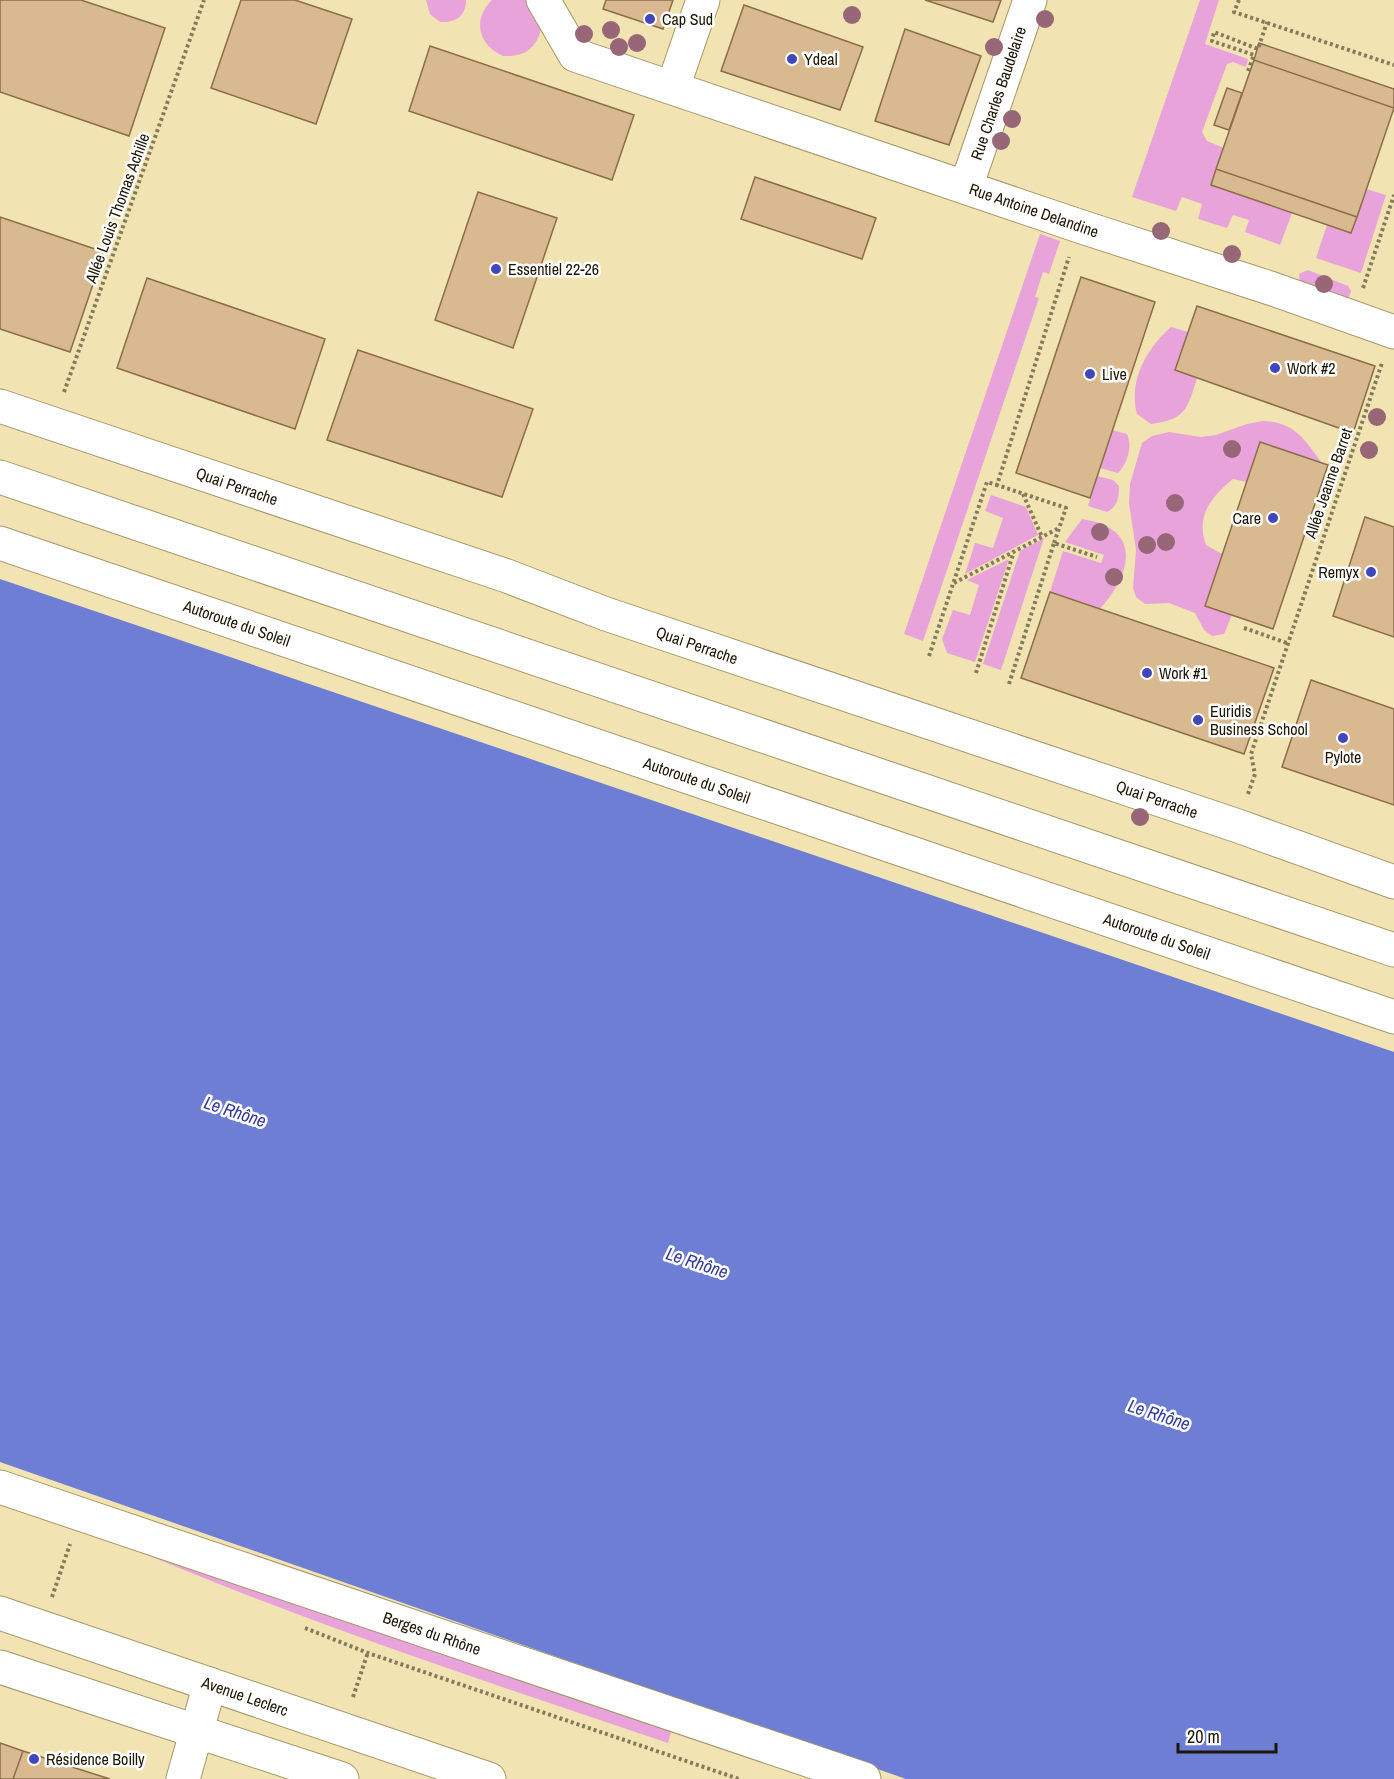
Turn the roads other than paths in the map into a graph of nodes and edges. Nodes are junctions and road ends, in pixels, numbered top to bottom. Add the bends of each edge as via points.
1 (543, 0) edge
2 (703, 0) edge
3 (1030, 0) edge
4 (673, 87) junction
5 (966, 187) junction
6 (1394, 332) edge
7 (0, 406) edge
8 (0, 477) edge
9 (0, 543) edge
10 (1394, 882) edge
11 (1394, 950) edge
12 (1394, 1017) edge
13 (0, 1487) edge
14 (0, 1613) edge
15 (69, 1637) junction
16 (117, 1653) junction
17 (0, 1667) edge
18 (210, 1684) junction
19 (53, 1685) junction
20 (100, 1701) junction
21 (196, 1731) junction
22 (183, 1779) edge
23 (342, 1779) edge
24 (489, 1779) edge
25 (864, 1779) edge

1 - 4 main road, Rue Antoine Delandine via 575,56
2 - 4 main road
3 - 5 main road, Rue Charles Baudelaire
4 - 5 main road, Rue Antoine Delandine
5 - 6 main road, Rue Antoine Delandine
7 - 10 main road, Quai Perrache
8 - 11 main road
9 - 12 main road, Autoroute du Soleil
13 - 25 main road, Berges du Rhône
14 - 15 main road, Avenue Leclerc
15 - 16 main road, Avenue Leclerc
15 - 19 main road via 68,1664
16 - 18 main road, Avenue Leclerc
16 - 20 main road via 100,1672
17 - 19 main road
18 - 21 main road
18 - 24 main road, Avenue Leclerc
19 - 20 main road
20 - 21 main road
21 - 22 main road
21 - 23 main road

